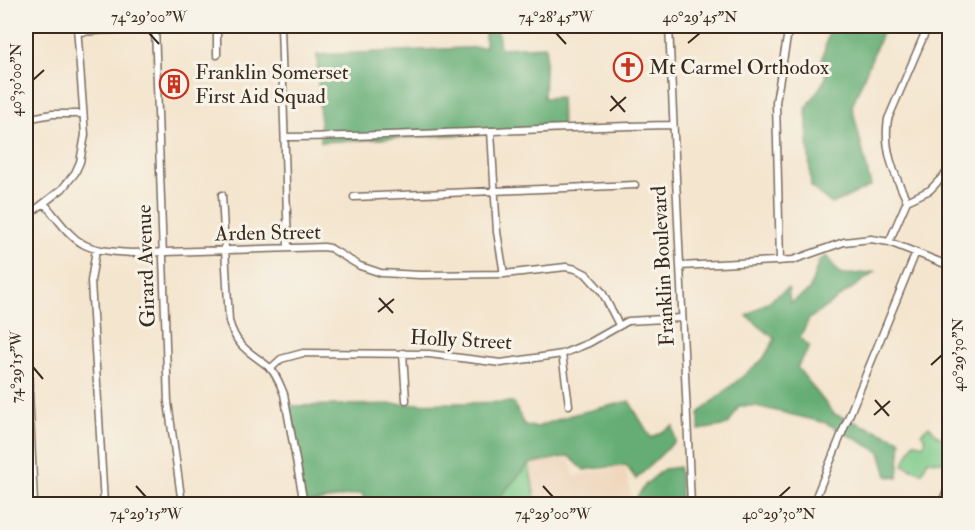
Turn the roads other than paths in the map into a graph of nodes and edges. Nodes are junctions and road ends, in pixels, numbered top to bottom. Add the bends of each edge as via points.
1 (155, 26) edge
2 (173, 26) edge
3 (217, 26) edge
4 (281, 26) edge
5 (669, 26) edge
6 (789, 26) edge
7 (928, 26) edge
8 (78, 29) edge
9 (217, 55) dead end
10 (83, 114) junction
11 (26, 119) edge
12 (673, 125) junction
13 (491, 131) junction
14 (285, 137) junction
15 (950, 169) edge
16 (635, 185) dead end
17 (495, 189) junction
18 (222, 195) dead end
19 (354, 197) dead end
20 (906, 201) junction
21 (44, 203) junction
22 (26, 217) edge
23 (889, 242) junction
24 (288, 248) junction
25 (225, 249) junction
26 (96, 250) junction
27 (162, 251) junction
28 (916, 252) junction
29 (780, 261) junction
30 (680, 266) junction
31 (950, 266) edge
32 (504, 274) junction
33 (682, 318) junction
34 (26, 324) edge
35 (620, 325) junction
36 (403, 353) junction
37 (562, 354) junction
38 (270, 369) junction
39 (406, 400) dead end
40 (569, 405) dead end
41 (950, 484) edge
42 (34, 504) edge
43 (104, 504) edge
44 (182, 504) edge
45 (304, 504) edge
46 (691, 504) edge
47 (813, 504) edge
48 (941, 504) edge

1 - 2 street
1 - 8 street
1 - 27 street, Girard Avenue
3 - 9 street
4 - 14 street
5 - 12 street, Franklin Boulevard
6 - 29 street via 776,102
7 - 20 street via 888,119 886,142 890,161
8 - 10 street
10 - 11 street
10 - 21 street via 85,140 80,162 62,189
12 - 13 street
12 - 30 street, Franklin Boulevard
13 - 14 street
13 - 17 street
14 - 24 street
15 - 20 street via 930,190
16 - 17 street
17 - 19 street
17 - 32 street via 497,241
18 - 25 street
20 - 23 street
21 - 22 street
21 - 26 street, Arden Street via 73,238
23 - 28 street
23 - 29 street via 844,242
24 - 25 street, Arden Street
24 - 32 street, Arden Street via 330,248 381,273
25 - 27 street, Arden Street
25 - 38 street via 231,328 246,351
26 - 27 street, Arden Street
26 - 43 street via 91,281
27 - 44 street, Girard Avenue via 168,402
28 - 31 street
28 - 47 street
29 - 30 street
30 - 33 street, Franklin Boulevard
32 - 35 street, Arden Street via 576,269 603,292
33 - 35 street, Holly Street via 628,321
33 - 46 street, Franklin Boulevard
34 - 42 street
35 - 37 street, Holly Street
36 - 37 street, Holly Street via 501,363
36 - 38 street, Holly Street via 303,353 281,359
36 - 39 street
37 - 40 street
38 - 45 street via 284,394
41 - 48 street

